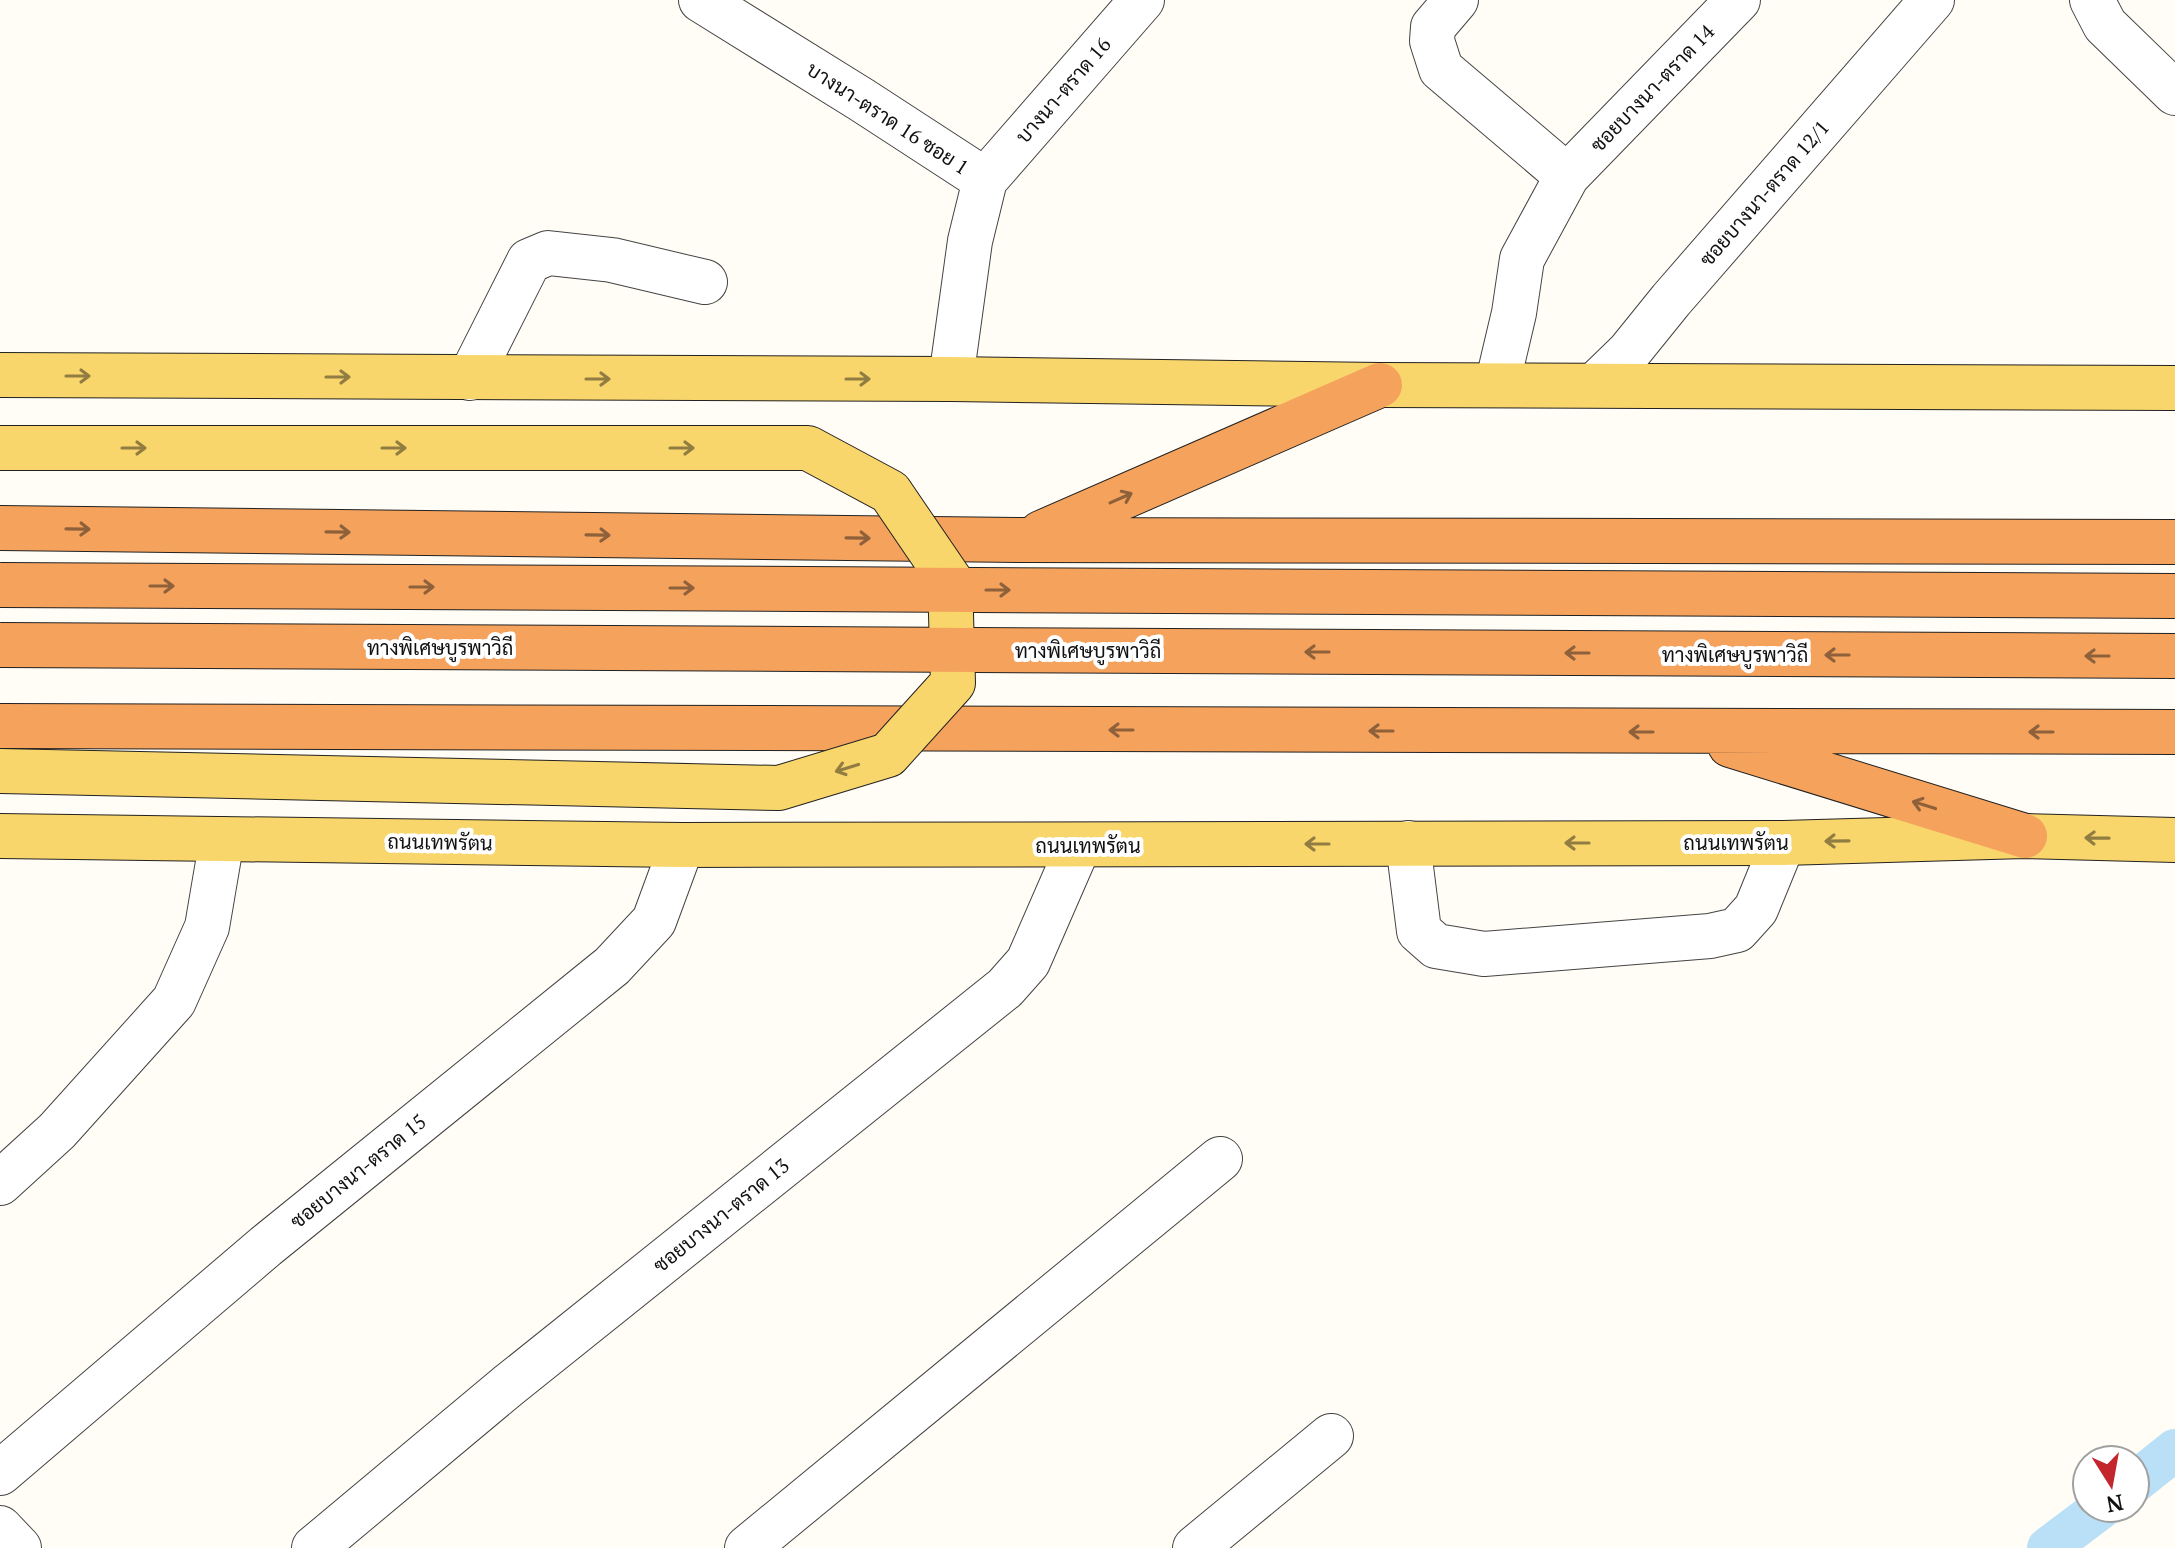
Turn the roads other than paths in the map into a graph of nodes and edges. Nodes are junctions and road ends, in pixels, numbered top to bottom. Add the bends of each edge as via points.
1 (701, 0) edge
2 (1142, 0) edge
3 (1456, 0) edge
4 (1738, 0) edge
5 (1932, 0) edge
6 (2092, 0) edge
7 (746, 12) edge
8 (2175, 93) edge
9 (1567, 176) junction
10 (985, 180) junction
11 (705, 282) dead end
12 (0, 375) edge
13 (470, 378) junction
14 (951, 379) junction
15 (1380, 385) junction
16 (1497, 385) junction
17 (1595, 385) junction
18 (2175, 388) edge
19 (0, 448) edge
20 (0, 528) edge
21 (1024, 540) junction
22 (2175, 542) edge
23 (0, 585) edge
24 (2175, 596) edge
25 (0, 645) edge
26 (2175, 656) edge
27 (0, 726) edge
28 (1688, 732) junction
29 (2175, 732) edge
30 (0, 771) edge
31 (0, 836) edge
32 (2025, 836) junction
33 (222, 839) junction
34 (2175, 840) edge
35 (1408, 843) junction
36 (1783, 843) junction
37 (682, 845) junction
38 (1079, 845) junction
39 (1220, 1159) dead end
40 (0, 1183) edge
41 (1331, 1436) dead end
42 (0, 1473) edge
43 (0, 1528) edge
44 (19, 1548) edge
45 (314, 1548) edge
46 (747, 1548) edge
47 (1195, 1548) edge

1 - 7 street, บางนา-ตราด 16 ซอย 1
2 - 10 street, บางนา-ตราด 16
3 - 9 street via 1433,27 1441,69
4 - 9 street, ซอยบางนา-ตราด 14
5 - 17 street, ซอยบางนา-ตราด 12/1
6 - 8 street via 2105,25
7 - 10 street, บางนา-ตราด 16 ซอย 1 via 862,100
9 - 16 street, ซอยบางนา-ตราด 14 via 1522,259
10 - 14 street, บางนา-ตราด 16 ซอย 1 via 970,241
11 - 13 street via 612,260 537,256 529,261
12 -> 13 main road
13 -> 14 main road
14 - 15 main road
15 - 16 main road
21 -> 15 highway
16 - 17 main road
17 - 18 main road
19 -> 30 main road, bridge via 808,448 890,492 950,580 953,683 888,755 779,788
20 -> 21 highway
21 - 22 highway
23 -> 24 highway, bridge
26 -> 25 highway, ทางพิเศษบูรพาวิถี, bridge
28 -> 27 highway
29 -> 28 highway
32 -> 28 highway
31 - 33 main road, ถนนเทพรัตน
34 -> 32 main road, ถนนเทพรัตน
32 -> 36 main road, ถนนเทพรัตน
33 - 37 main road, ถนนเทพรัตน
33 - 40 street via 207,927 174,1001 57,1131
36 -> 35 main road, ถนนเทพรัตน
35 - 36 street via 1419,931 1436,946 1484,954 1737,930 1756,909
35 -> 38 main road, ถนนเทพรัตน
37 - 38 main road, ถนนเทพรัตน
37 - 42 street, ซอยบางนา-ตราด 15 via 654,921 612,966 266,1246
38 - 45 street, ซอยบางนา-ตราด 13 via 1028,962 1005,988
39 - 46 street
41 - 47 street
43 - 44 street

